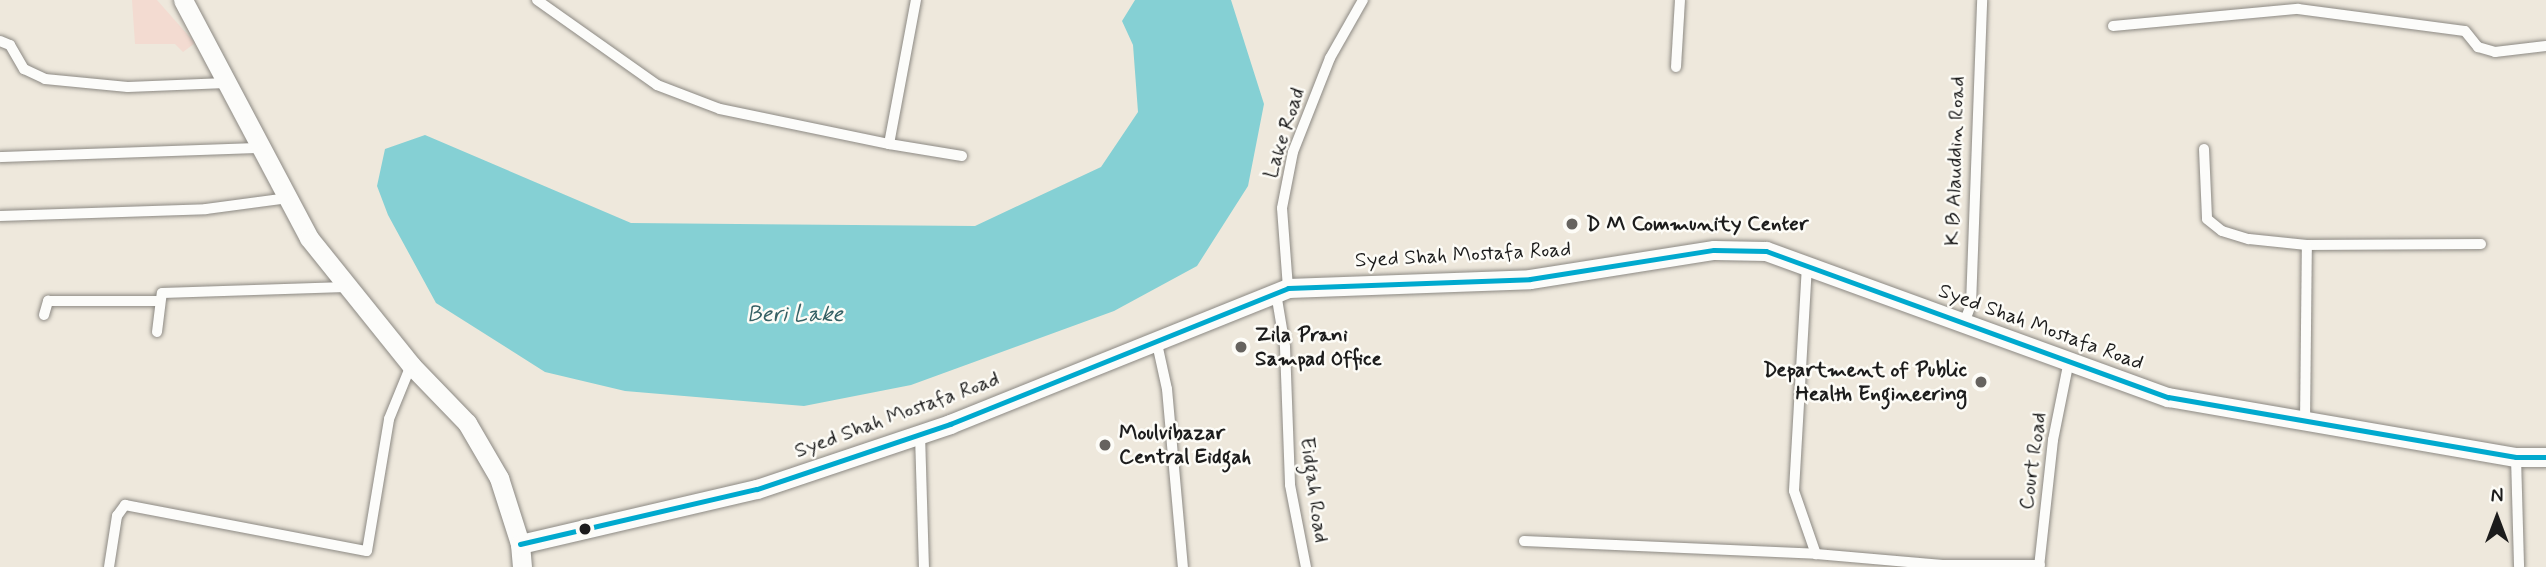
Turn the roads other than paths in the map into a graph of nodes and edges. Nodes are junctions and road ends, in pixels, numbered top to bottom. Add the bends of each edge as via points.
1 (183, 0) edge
2 (537, 0) edge
3 (916, 0) edge
4 (1363, 0) edge
5 (1681, 0) edge
6 (1982, 0) edge
7 (2113, 26) dead end
8 (0, 41) edge
9 (2546, 46) edge
10 (1675, 67) dead end
11 (226, 83) junction
12 (890, 144) junction
13 (259, 148) junction
14 (2204, 149) dead end
15 (962, 156) dead end
16 (0, 157) edge
17 (289, 198) junction
18 (0, 216) edge
19 (2481, 244) dead end
20 (2307, 245) junction
21 (1807, 265) junction
22 (346, 287) junction
23 (1282, 290) junction
24 (158, 300) junction
25 (44, 315) dead end
26 (1964, 323) junction
27 (157, 332) dead end
28 (1156, 339) junction
29 (2069, 361) junction
30 (411, 365) junction
31 (2305, 424) junction
32 (920, 434) junction
33 (2516, 457) junction
34 (2546, 457) edge
35 (1524, 541) dead end
36 (520, 544) junction
37 (1816, 554) junction
38 (2040, 566) edge
39 (109, 567) edge
40 (522, 567) edge
41 (924, 567) edge
42 (1183, 567) edge
43 (1306, 567) edge
44 (2519, 567) edge

1 - 11 highway
2 - 12 street via 657,85 720,109
3 - 12 street
4 - 23 street, Lake Road via 1330,58 1293,152 1282,208
5 - 10 street
6 - 26 street, K B Alauddin Road via 1971,293
7 - 9 street via 2298,9 2465,31 2477,47 2495,52
8 - 11 street via 10,45 24,69 45,79 128,87
11 - 13 highway
12 - 15 street
13 - 16 street
13 - 17 highway
14 - 20 street via 2207,219 2222,231 2249,239
17 - 18 street via 206,209
17 - 22 highway via 309,238
19 - 20 street
20 - 31 street
21 - 23 highway, Syed Shah Mostafa Road via 1766,251 1714,250 1530,279
21 - 26 highway, Syed Shah Mostafa Road
21 - 37 street via 1794,491
22 - 24 street via 162,293
22 - 30 highway
23 - 28 highway, Syed Shah Mostafa Road
23 - 43 street, Eidgah Road via 1290,485
24 - 25 street via 48,301
24 - 27 street
26 - 29 highway, Syed Shah Mostafa Road
28 - 32 highway, Syed Shah Mostafa Road
28 - 42 street via 1167,389
29 - 31 highway, Syed Shah Mostafa Road via 2168,397
29 - 38 street, Court Road via 2053,440
30 - 36 highway via 467,423 499,478
30 - 39 street via 389,419 367,551 125,505 117,516
31 - 33 highway, Syed Shah Mostafa Road
32 - 36 highway, Syed Shah Mostafa Road via 757,489
32 - 41 street
33 - 34 highway, Syed Shah Mostafa Road
33 - 44 street
35 - 37 street
36 - 40 highway
37 - 38 street via 1943,565

